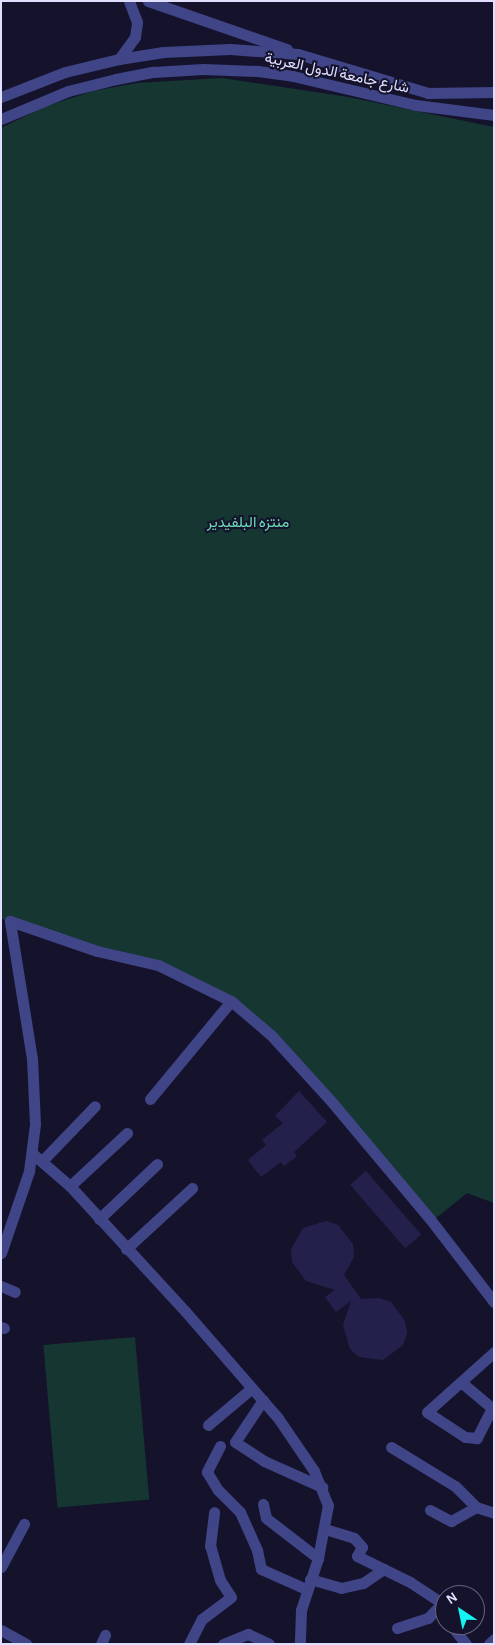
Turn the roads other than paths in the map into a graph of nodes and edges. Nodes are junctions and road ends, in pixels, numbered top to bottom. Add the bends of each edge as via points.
1 (129, 1) edge
2 (148, 1) edge
3 (298, 54) junction
4 (119, 59) junction
5 (494, 92) edge
6 (1, 97) edge
7 (494, 115) edge
8 (1, 119) edge
9 (6, 919) edge
10 (231, 1001) junction
11 (150, 1099) dead end
12 (95, 1106) dead end
13 (127, 1133) dead end
14 (33, 1154) junction
15 (42, 1161) junction
16 (157, 1164) dead end
17 (70, 1186) junction
18 (192, 1188) dead end
19 (99, 1219) junction
20 (126, 1249) junction
21 (1, 1253) edge
22 (494, 1282) edge
23 (1, 1286) edge
24 (484, 1289) junction
25 (15, 1292) dead end
26 (494, 1302) edge
27 (494, 1352) edge
28 (462, 1382) junction
29 (252, 1388) junction
30 (263, 1400) junction
31 (208, 1425) dead end
32 (220, 1446) dead end
33 (391, 1448) dead end
34 (322, 1486) junction
35 (263, 1504) dead end
36 (476, 1506) junction
37 (430, 1510) dead end
38 (214, 1512) dead end
39 (494, 1513) edge
40 (24, 1524) dead end
41 (325, 1529) junction
42 (318, 1558) junction
43 (1, 1567) edge
44 (384, 1569) junction
45 (308, 1584) junction
46 (435, 1599) edge
47 (435, 1611) edge
48 (397, 1628) dead end
49 (1, 1630) edge
50 (494, 1640) edge
51 (26, 1644) edge
52 (190, 1644) edge
53 (223, 1644) edge
54 (269, 1644) edge
55 (300, 1644) edge
56 (489, 1644) edge

1 - 4 street via 137,22 135,37
2 - 3 street
3 - 4 street, شارع جامعة الدول العربية via 230,49 163,52
3 - 5 street, شارع جامعة الدول العربية via 428,93
4 - 6 street, شارع جامعة الدول العربية via 65,72
7 - 8 street, شارع جامعة الدول العربية via 416,105 293,76 203,69 153,72 116,79 68,92
9 - 10 street via 98,951 158,965
9 - 14 street via 32,1059 35,1106
10 - 11 street
10 - 24 street via 271,1035 330,1102 430,1219
12 - 15 street
13 - 17 street
14 - 15 street
14 - 21 street
15 - 17 street
16 - 19 street
17 - 19 street
18 - 20 street
19 - 20 street
20 - 29 street
22 - 24 street
23 - 25 street
24 - 26 street
27 - 28 street
28 - 28 street via 427,1412 465,1437 477,1438 492,1408
29 - 30 street
29 - 31 street
30 - 34 street via 302,1452
30 - 34 street via 235,1442 264,1461
32 - 45 street via 208,1472 218,1490 240,1512 262,1569
33 - 36 street via 455,1486
34 - 41 street via 328,1505
35 - 42 street via 266,1518
36 - 37 street via 450,1521
36 - 39 street
38 - 52 street via 210,1546 220,1580 231,1597 202,1619
40 - 43 street
41 - 42 street
41 - 44 street via 354,1538 362,1547 357,1556
42 - 45 street
44 - 45 street via 363,1583 341,1588
44 - 46 street
45 - 55 street via 301,1610
47 - 48 street via 428,1618
49 - 51 street
50 - 56 street
53 - 54 street via 248,1634

